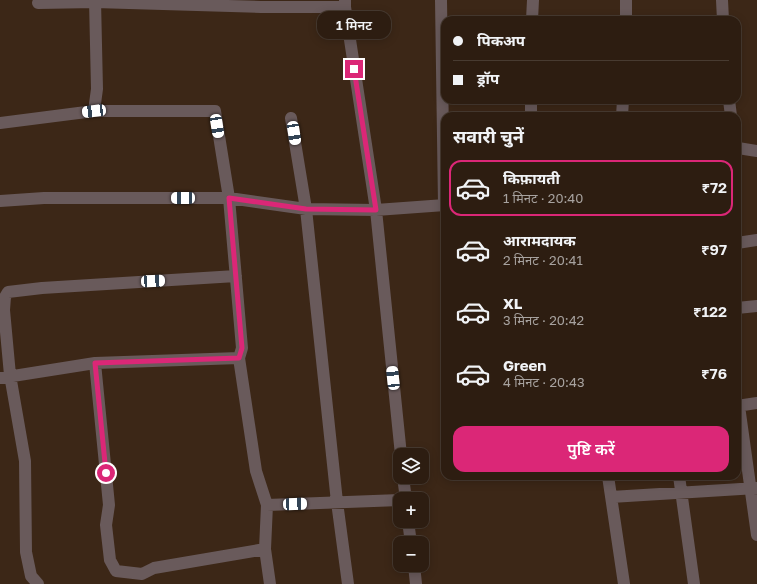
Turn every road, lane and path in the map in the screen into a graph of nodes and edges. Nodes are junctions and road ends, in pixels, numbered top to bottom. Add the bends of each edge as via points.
1 (441, 0) edge
2 (533, 0) edge
3 (626, 0) edge
4 (722, 0) edge
5 (95, 1) edge
6 (172, 2) edge
7 (38, 3) dead end
8 (345, 3) edge
9 (261, 4) edge
10 (441, 16) edge
11 (532, 16) edge
12 (626, 16) edge
13 (723, 16) edge
14 (94, 111) junction
15 (291, 118) dead end
16 (0, 123) edge
17 (741, 148) edge
18 (757, 151) edge
19 (229, 198) junction
20 (0, 201) edge
21 (441, 205) edge
22 (306, 209) junction
23 (376, 210) junction
24 (757, 240) edge
25 (741, 243) edge
26 (236, 276) junction
27 (757, 306) edge
28 (741, 308) edge
29 (239, 358) junction
30 (95, 363) junction
31 (5, 377) edge
32 (757, 404) edge
33 (741, 406) edge
34 (741, 422) edge
35 (400, 448) edge
36 (609, 480) edge
37 (679, 480) edge
38 (754, 489) edge
39 (681, 492) junction
40 (611, 497) junction
41 (393, 500) edge
42 (338, 502) junction
43 (266, 505) junction
44 (757, 535) edge
45 (265, 549) junction
46 (415, 572) edge
47 (143, 579) edge
48 (38, 584) edge
49 (270, 584) edge
50 (348, 584) edge
51 (416, 584) edge
52 (624, 584) edge
53 (694, 584) edge

1 - 10 street
2 - 11 street
3 - 12 street
4 - 13 street
5 - 6 street
5 - 7 street
5 - 14 street via 97,89
6 - 9 street
8 - 9 street
8 - 23 street
14 - 16 street
14 - 19 street via 215,111
15 - 22 street
17 - 18 street
19 - 20 street via 44,198
19 - 22 street
19 - 26 street
21 - 23 street
22 - 23 street
22 - 42 street
23 - 35 street
24 - 25 street
26 - 29 street via 242,348
26 - 31 street via 8,292 4,310
27 - 28 street
29 - 30 street
29 - 43 street via 256,471
30 - 31 street
30 - 47 street via 109,505 106,525 110,560 116,571
31 - 48 street via 25,461 26,552 31,576
32 - 33 street
34 - 38 street
36 - 40 street
37 - 39 street
38 - 39 street
38 - 44 street
39 - 40 street
39 - 53 street
40 - 52 street
41 - 42 street
42 - 43 street
42 - 50 street
43 - 45 street
45 - 47 street via 154,568
45 - 49 street
46 - 51 street

